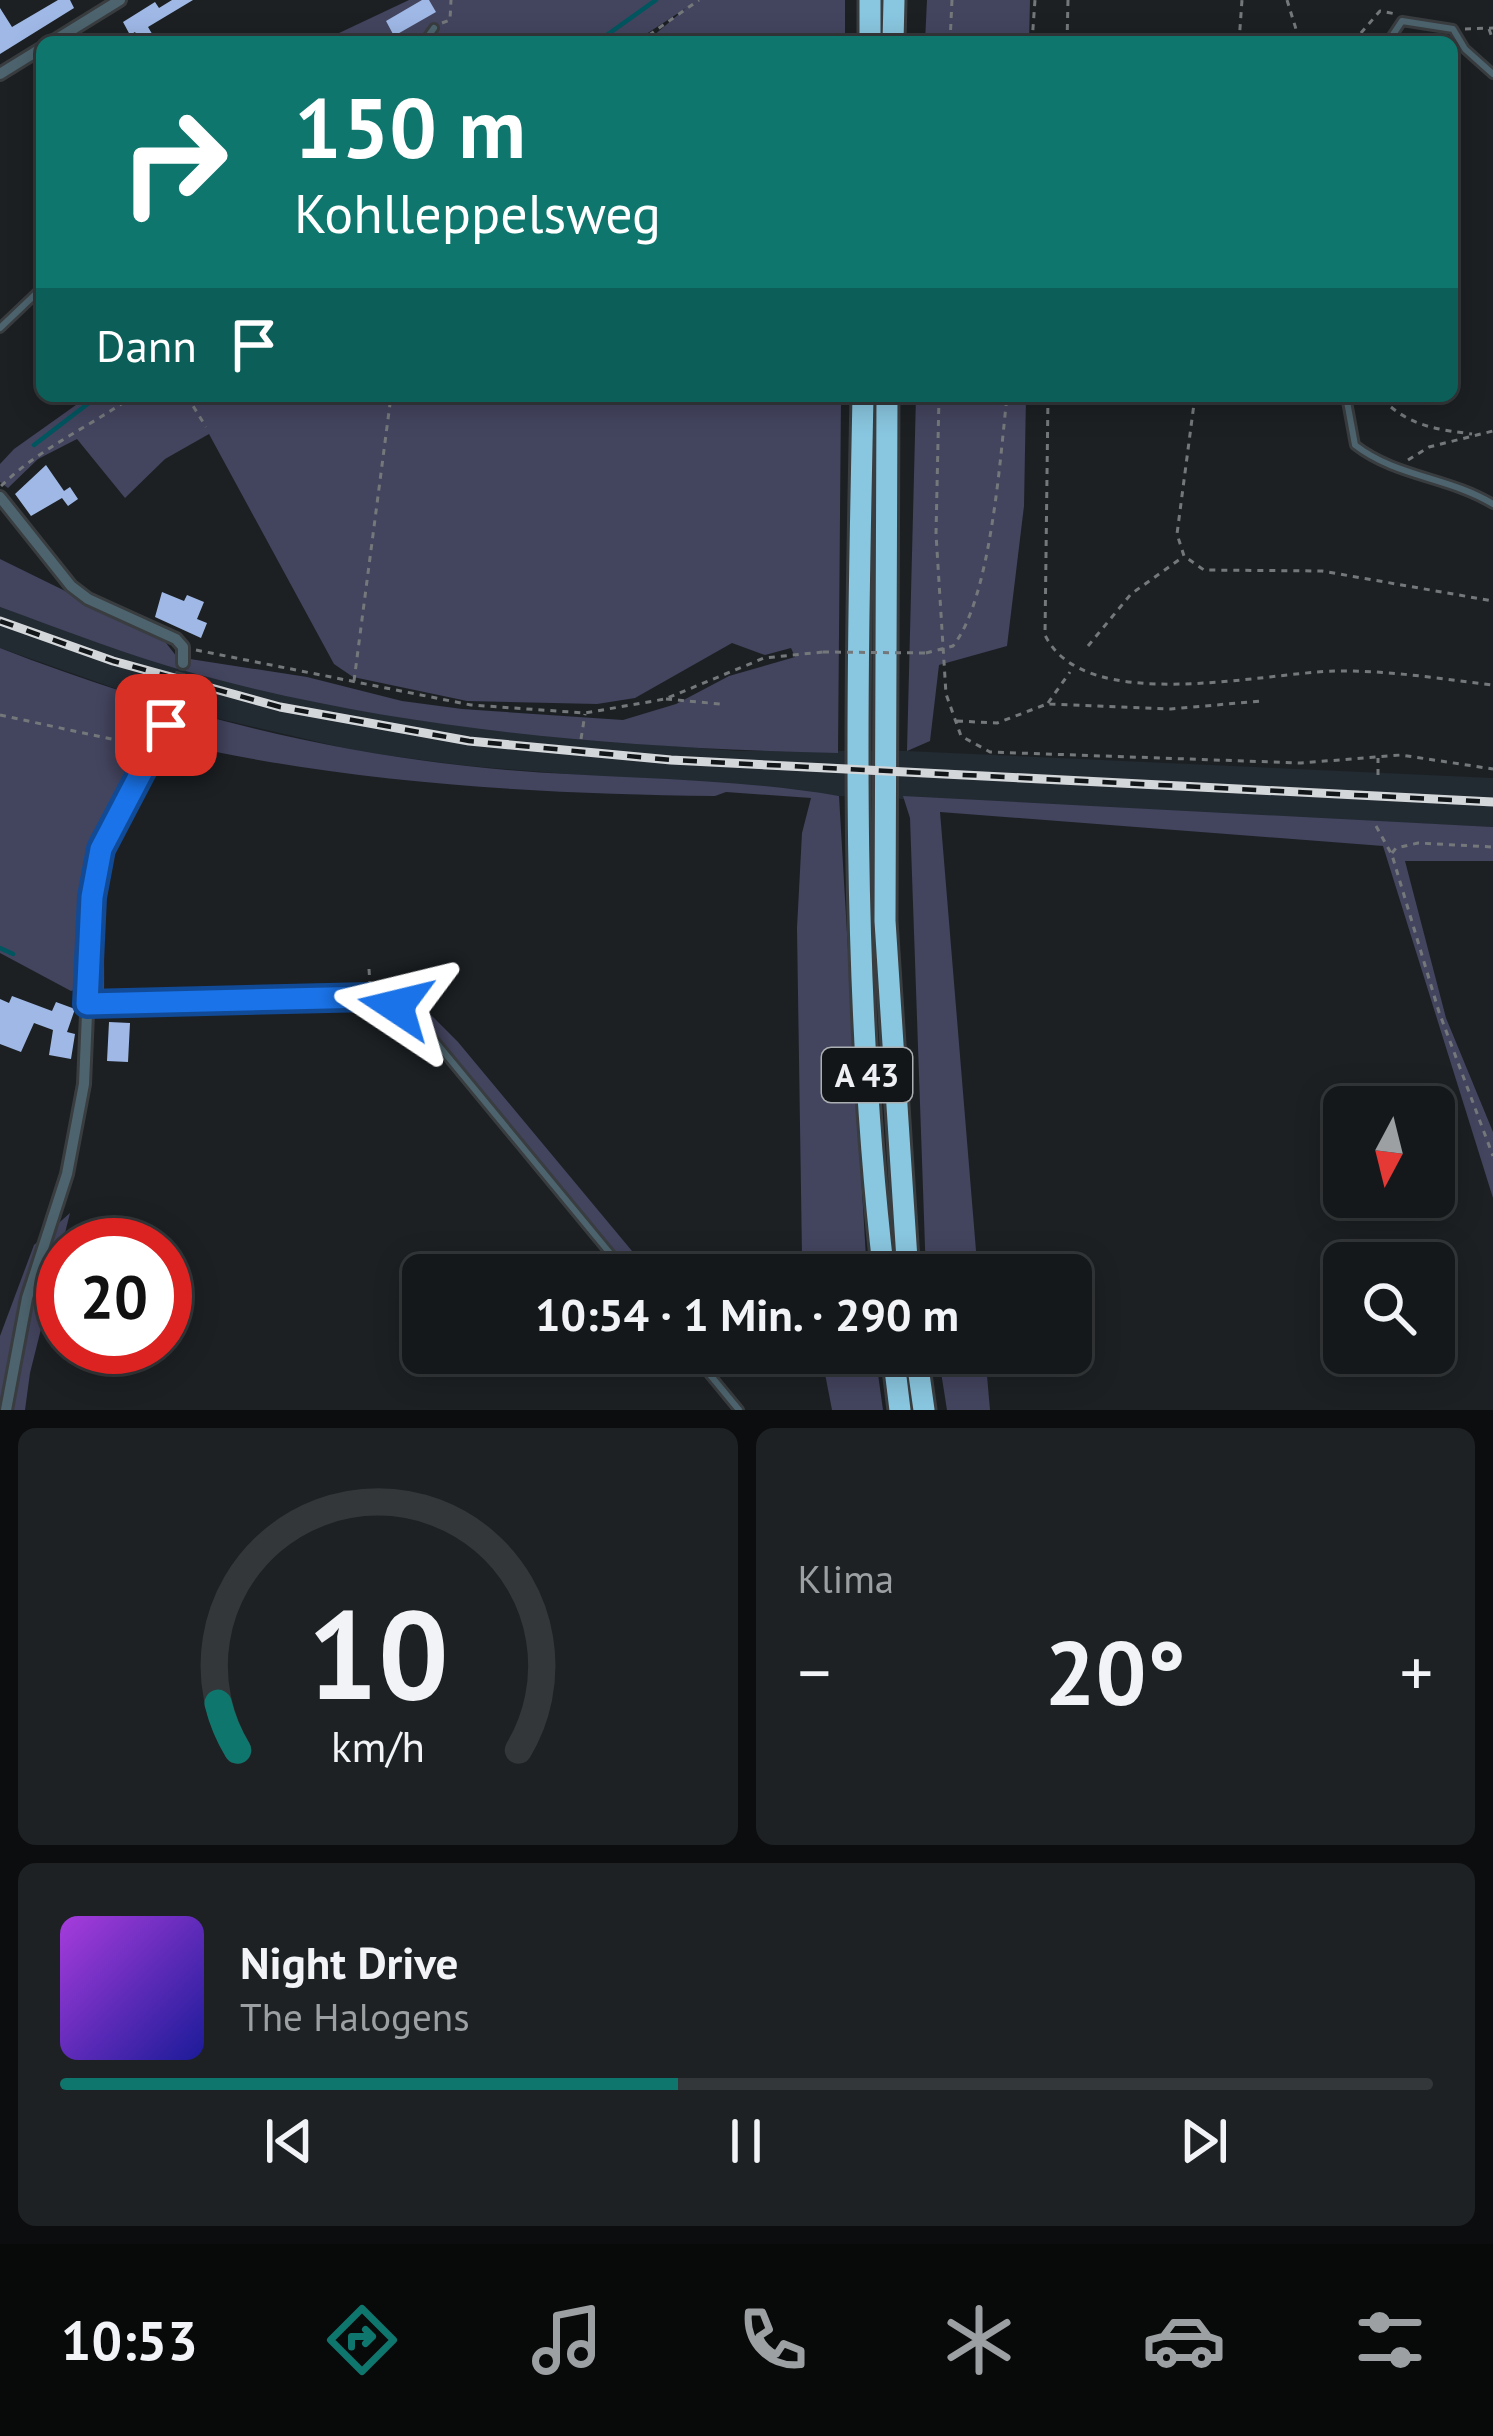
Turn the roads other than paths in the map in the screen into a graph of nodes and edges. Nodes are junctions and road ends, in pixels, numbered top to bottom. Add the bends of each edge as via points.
1 (120, 0) edge
2 (870, 0) edge
3 (894, 0) edge
4 (434, 28) road end
5 (62, 36) edge
6 (428, 36) edge
7 (870, 36) edge
8 (893, 36) edge
9 (1392, 36) edge
10 (1458, 36) edge
11 (1458, 37) edge
12 (36, 52) edge
13 (0, 74) edge
14 (1493, 74) edge
15 (36, 294) edge
16 (0, 328) edge
17 (863, 402) edge
18 (887, 402) edge
19 (1347, 402) edge
20 (0, 497) edge
21 (1493, 504) edge
22 (183, 663) dead end
23 (166, 725) tunnel mouth
24 (87, 1004) junction
25 (611, 1254) edge
26 (883, 1254) edge
27 (907, 1254) edge
28 (710, 1374) edge
29 (896, 1374) edge
30 (919, 1374) edge
31 (5, 1410) edge
32 (740, 1410) edge
33 (900, 1410) edge
34 (924, 1410) edge

1 - 5 street
2 - 7 highway
3 - 8 highway
4 - 6 lane
9 - 10 lane via 1402,21
11 - 14 lane
12 - 13 street
15 - 16 lane
17 - 26 highway, A 43 via 861,922
18 - 27 highway, A 43 via 885,921
19 - 21 lane via 1355,446
20 - 22 street via 71,586 165,631 183,647
23 - 24 street via 101,849
24 - 25 lane via 370,997 396,1006 420,1023
24 - 31 street via 74,1142 27,1298
28 - 32 lane
29 - 33 highway
30 - 34 highway

